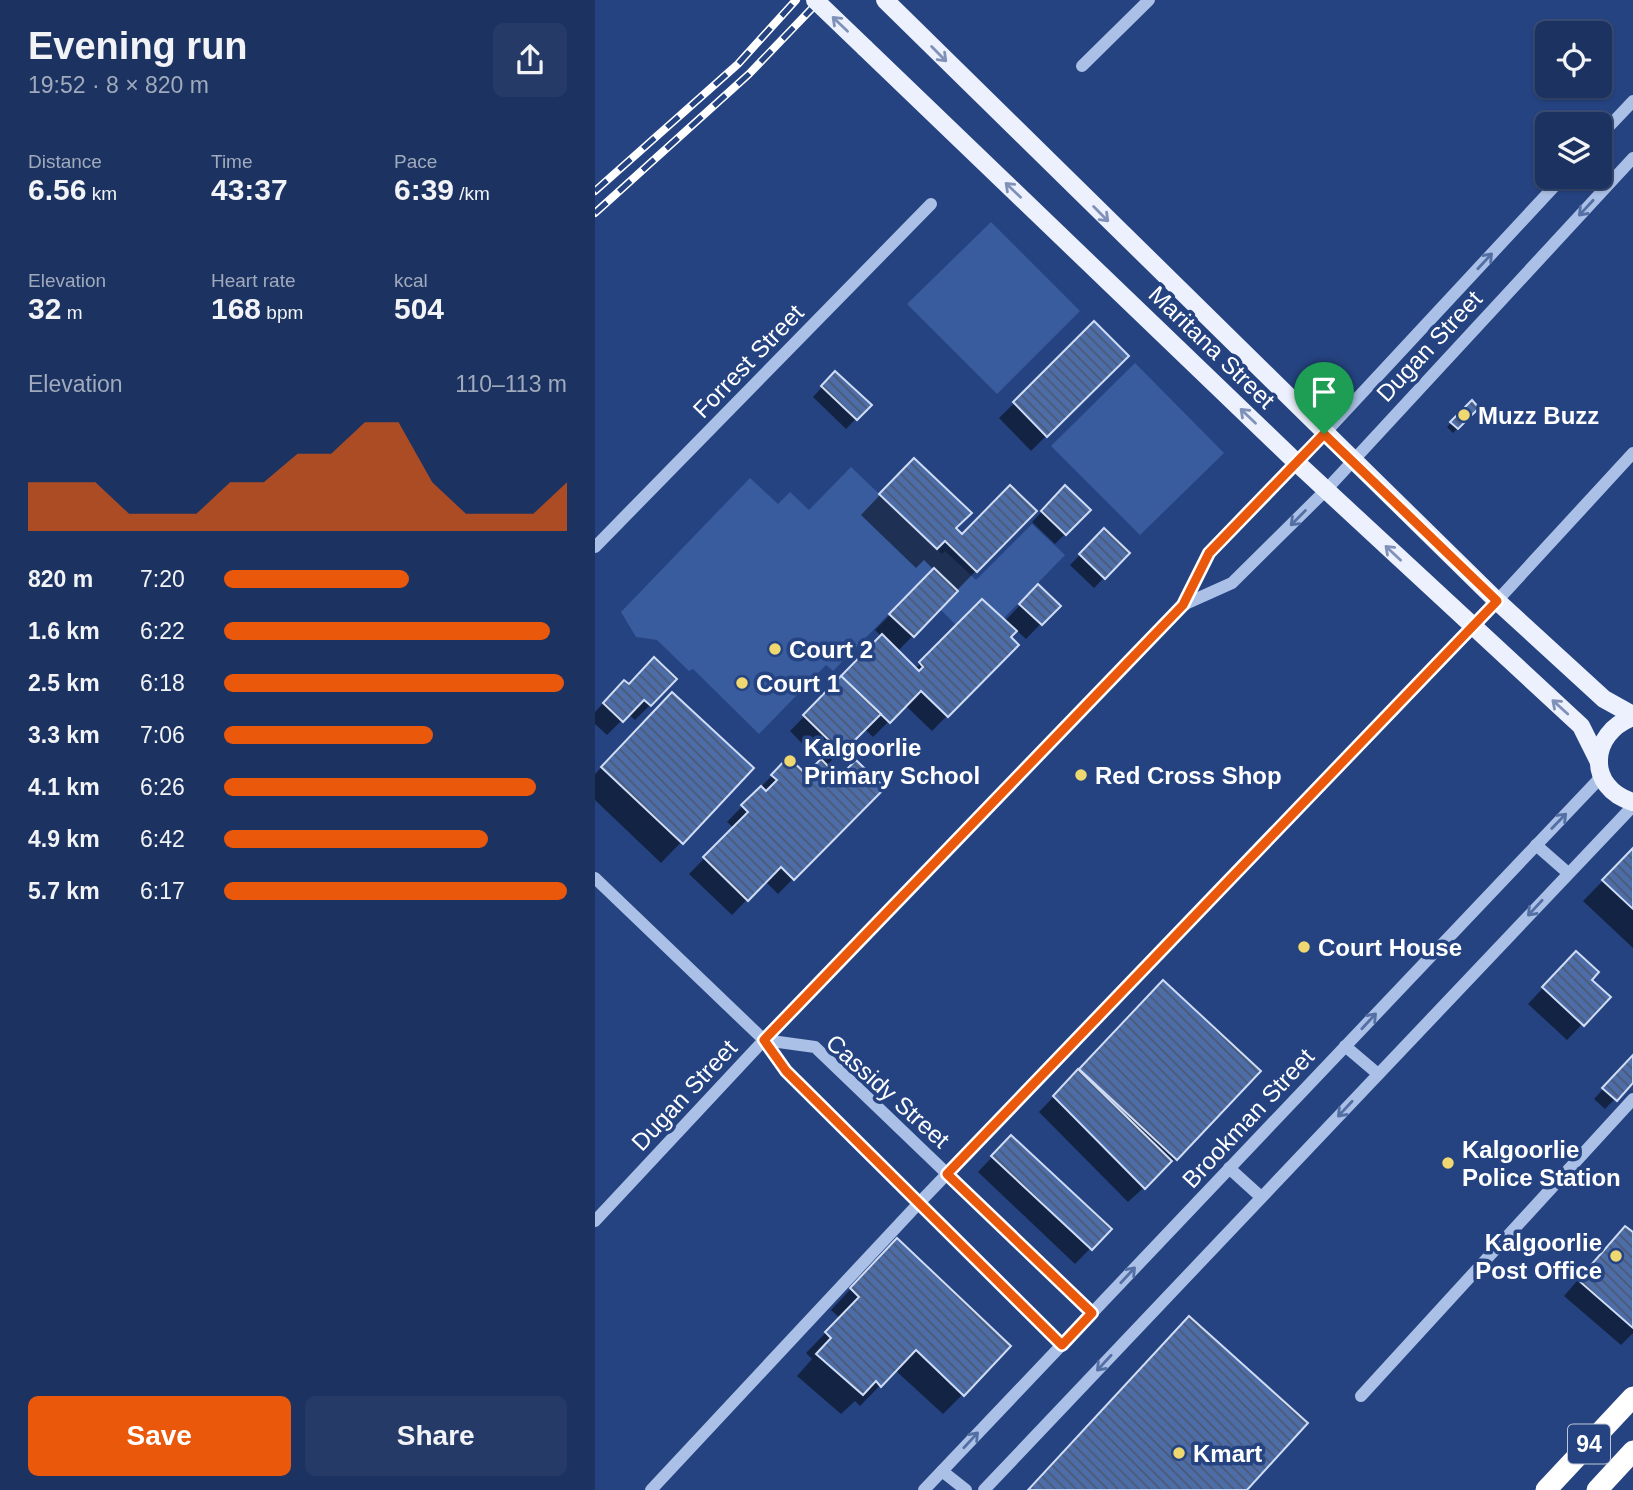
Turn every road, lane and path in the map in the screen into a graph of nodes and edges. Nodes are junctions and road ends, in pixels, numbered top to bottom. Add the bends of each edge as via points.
1 (815, 0) edge
2 (1149, 0) edge
3 (888, 3) edge
4 (1082, 66) dead end
5 (1633, 101) edge
6 (1612, 123) edge
7 (1633, 158) edge
8 (1552, 189) edge
9 (931, 204) dead end
10 (1324, 434) junction
11 (1633, 453) edge
12 (1351, 461) junction
13 (1297, 463) junction
14 (1326, 490) junction
15 (595, 548) edge
16 (1497, 601) junction
17 (1183, 605) junction
18 (1472, 628) junction
19 (1633, 716) edge
20 (1600, 769) junction
21 (1633, 804) edge
22 (1536, 845) junction
23 (1568, 873) junction
24 (595, 878) edge
25 (764, 1040) junction
26 (1345, 1046) junction
27 (1378, 1074) junction
28 (1633, 1099) edge
29 (1229, 1168) junction
30 (947, 1174) junction
31 (1261, 1197) junction
32 (919, 1203) junction
33 (595, 1221) edge
34 (1092, 1313) junction
35 (1062, 1345) junction
36 (1361, 1395) dead end
37 (1633, 1397) edge
38 (1633, 1451) edge
39 (942, 1471) junction
40 (651, 1490) edge
41 (924, 1490) edge
42 (965, 1490) edge
43 (984, 1490) edge
44 (1546, 1490) edge
45 (1597, 1490) edge

13 -> 1 main road, Maritana Street, bridge
2 - 4 street
3 -> 10 main road, Maritana Street
5 - 6 street
7 -> 12 street, Dugan Street
10 -> 8 street, Dugan Street
9 - 15 street, Forrest Street
10 - 12 main road, Maritana Street
10 - 13 street, Dugan Street
11 - 16 street
12 - 14 street, Dugan Street
12 - 16 main road, Maritana Street
13 - 14 main road, Maritana Street
13 - 17 street, Dugan Street via 1209,553
14 -> 17 street, Dugan Street via 1232,583
18 -> 14 main road, Maritana Street
16 - 18 street
16 - 19 main road, Maritana Street via 1604,699
17 - 25 street, Dugan Street
20 -> 18 main road, Maritana Street via 1581,726
18 - 30 street
19 - 20 main road via 1607,733 1600,747
20 - 21 main road via 1609,788
22 -> 20 street, Brookman Street
21 - 23 street
22 - 23 street
26 -> 22 street, Brookman Street
23 -> 27 street
24 - 25 street
25 - 30 street, Cassidy Street via 815,1047
25 - 32 street via 786,1071
25 - 33 street, Dugan Street
26 - 27 street
26 - 29 street, Brookman Street
27 -> 31 street
28 - 36 street
29 - 31 street
34 -> 29 street, Brookman Street
30 - 32 street
30 - 34 street, Cassidy Street
31 -> 43 street
32 - 35 street
32 - 40 street
34 - 35 street, Brookman Street
39 -> 35 street, Brookman Street
37 - 44 highway, 94
38 - 45 highway, 94
39 - 41 street, Brookman Street
39 - 42 street

